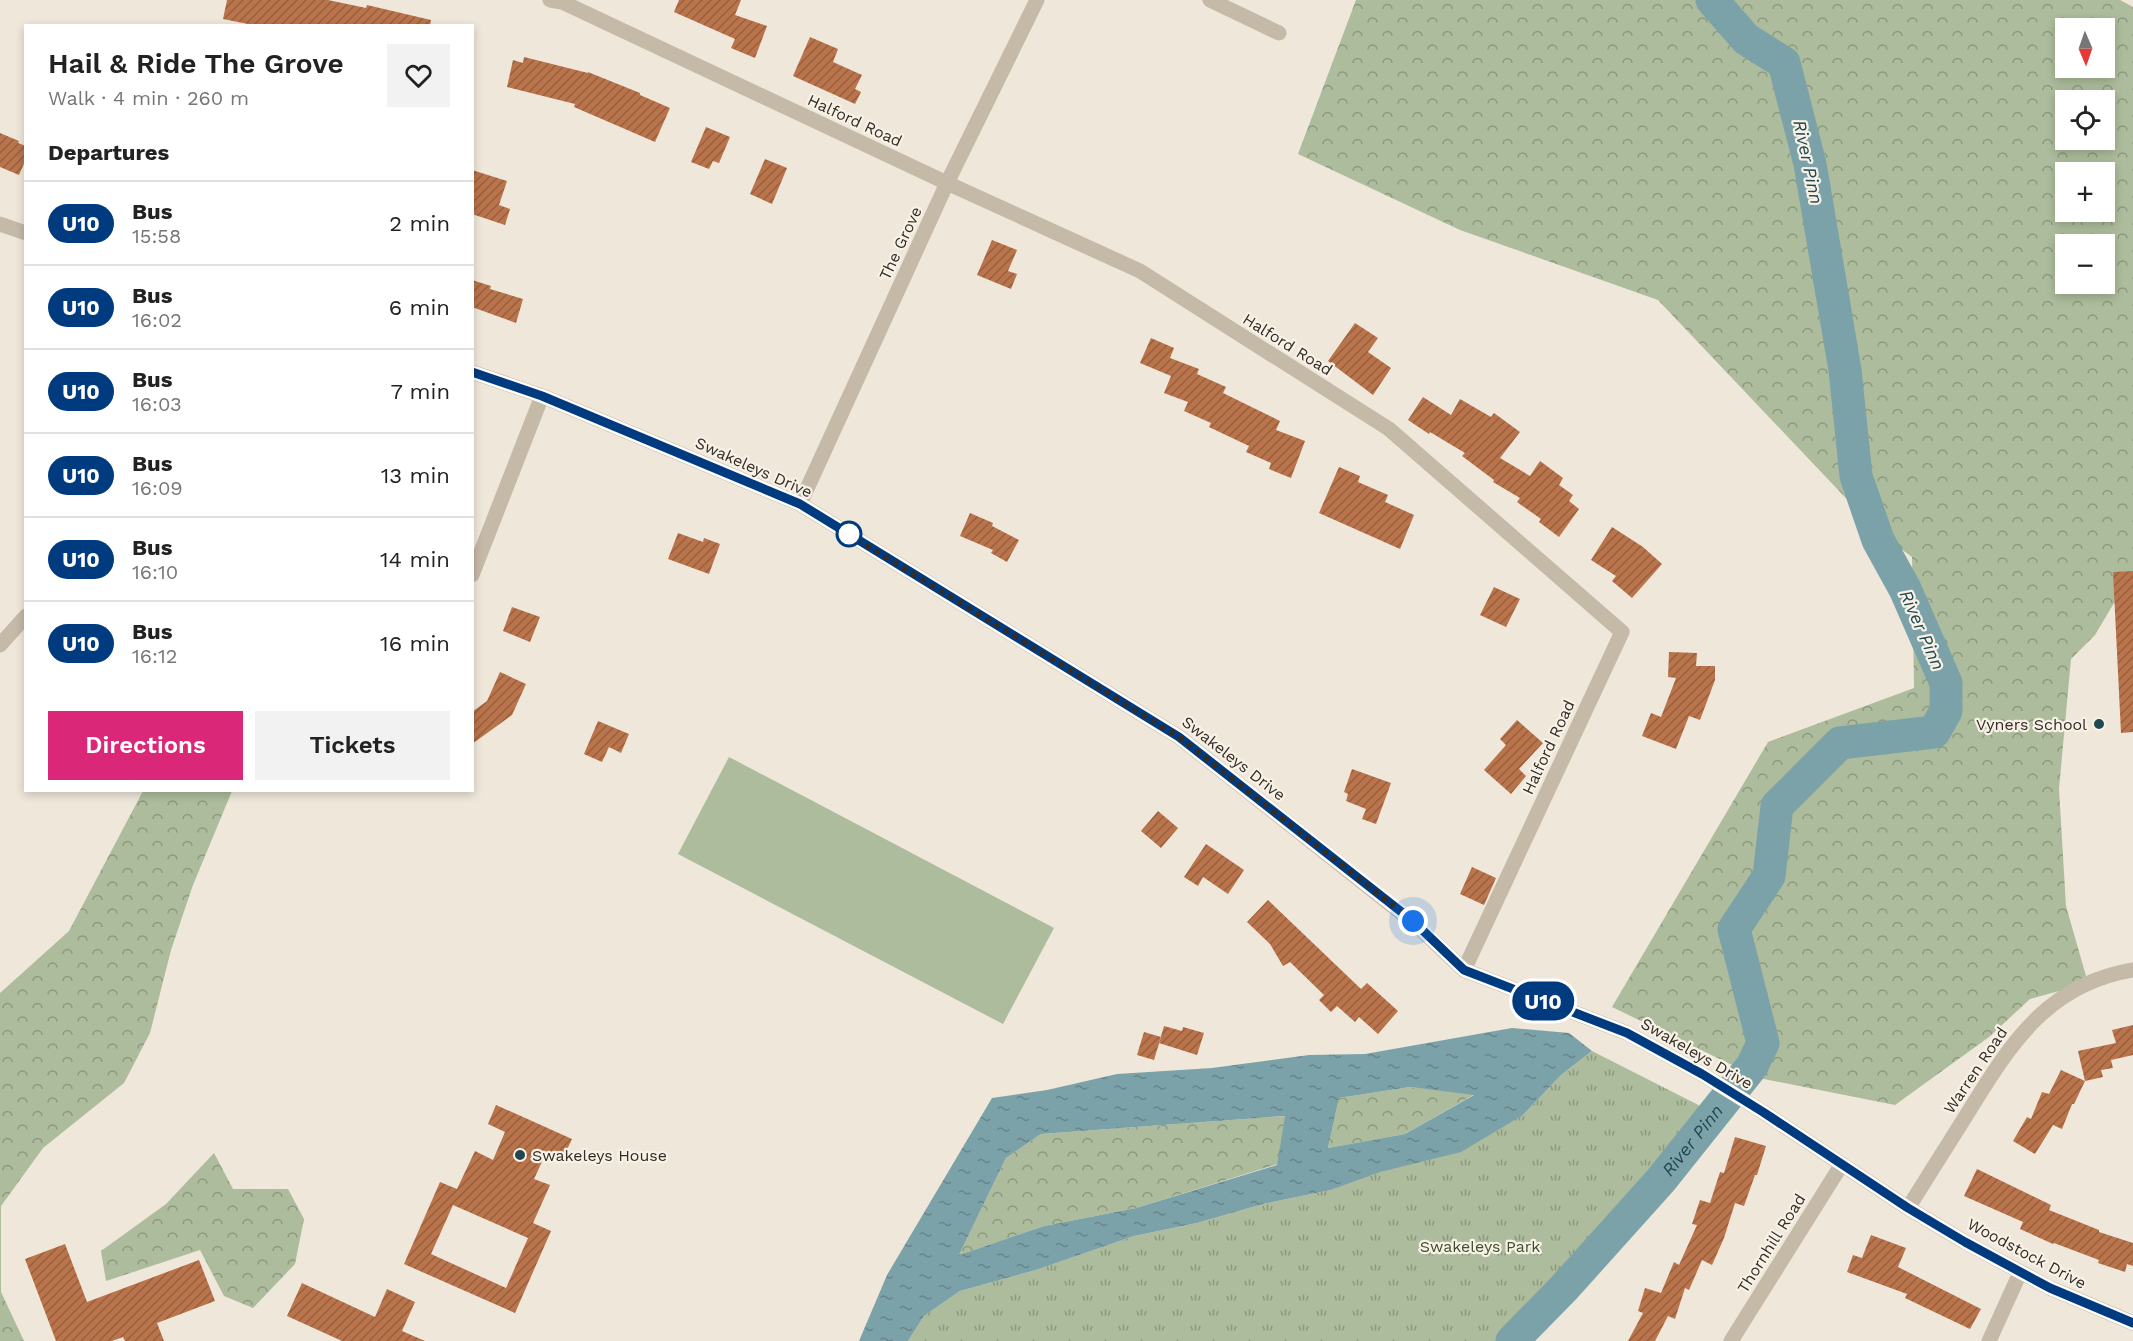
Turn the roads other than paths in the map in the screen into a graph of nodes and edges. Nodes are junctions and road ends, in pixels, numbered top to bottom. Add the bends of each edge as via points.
1 (550, 0) edge
2 (1037, 0) edge
3 (1210, 0) edge
4 (1280, 33) dead end
5 (947, 183) junction
6 (0, 224) edge
7 (24, 232) edge
8 (474, 373) edge
9 (542, 396) junction
10 (800, 504) junction
11 (474, 570) edge
12 (24, 618) edge
13 (0, 645) edge
14 (1464, 970) junction
15 (2133, 970) edge
16 (1842, 1164) junction
17 (1908, 1208) junction
18 (2020, 1273) junction
19 (2133, 1323) edge
20 (1731, 1341) edge
21 (1989, 1341) edge

1 - 5 street, Halford Road via 562,2
2 - 5 street, The Grove
3 - 4 street
5 - 10 street, The Grove
5 - 14 street, Halford Road via 1140,271 1389,429 1622,632
6 - 7 street
8 - 9 street, Swakeleys Drive
9 - 10 street, Swakeleys Drive
9 - 11 street
10 - 14 street, Swakeleys Drive via 1179,737 1413,921
12 - 13 street
14 - 16 street, Swakeleys Drive via 1627,1033 1714,1082
15 - 17 street, Warren Road via 2068,993 2028,1026 1996,1066
16 - 17 street, Swakeleys Drive
16 - 20 street, Thornhill Road
17 - 18 street, Woodstock Drive
18 - 19 street, Woodstock Drive
18 - 21 street

